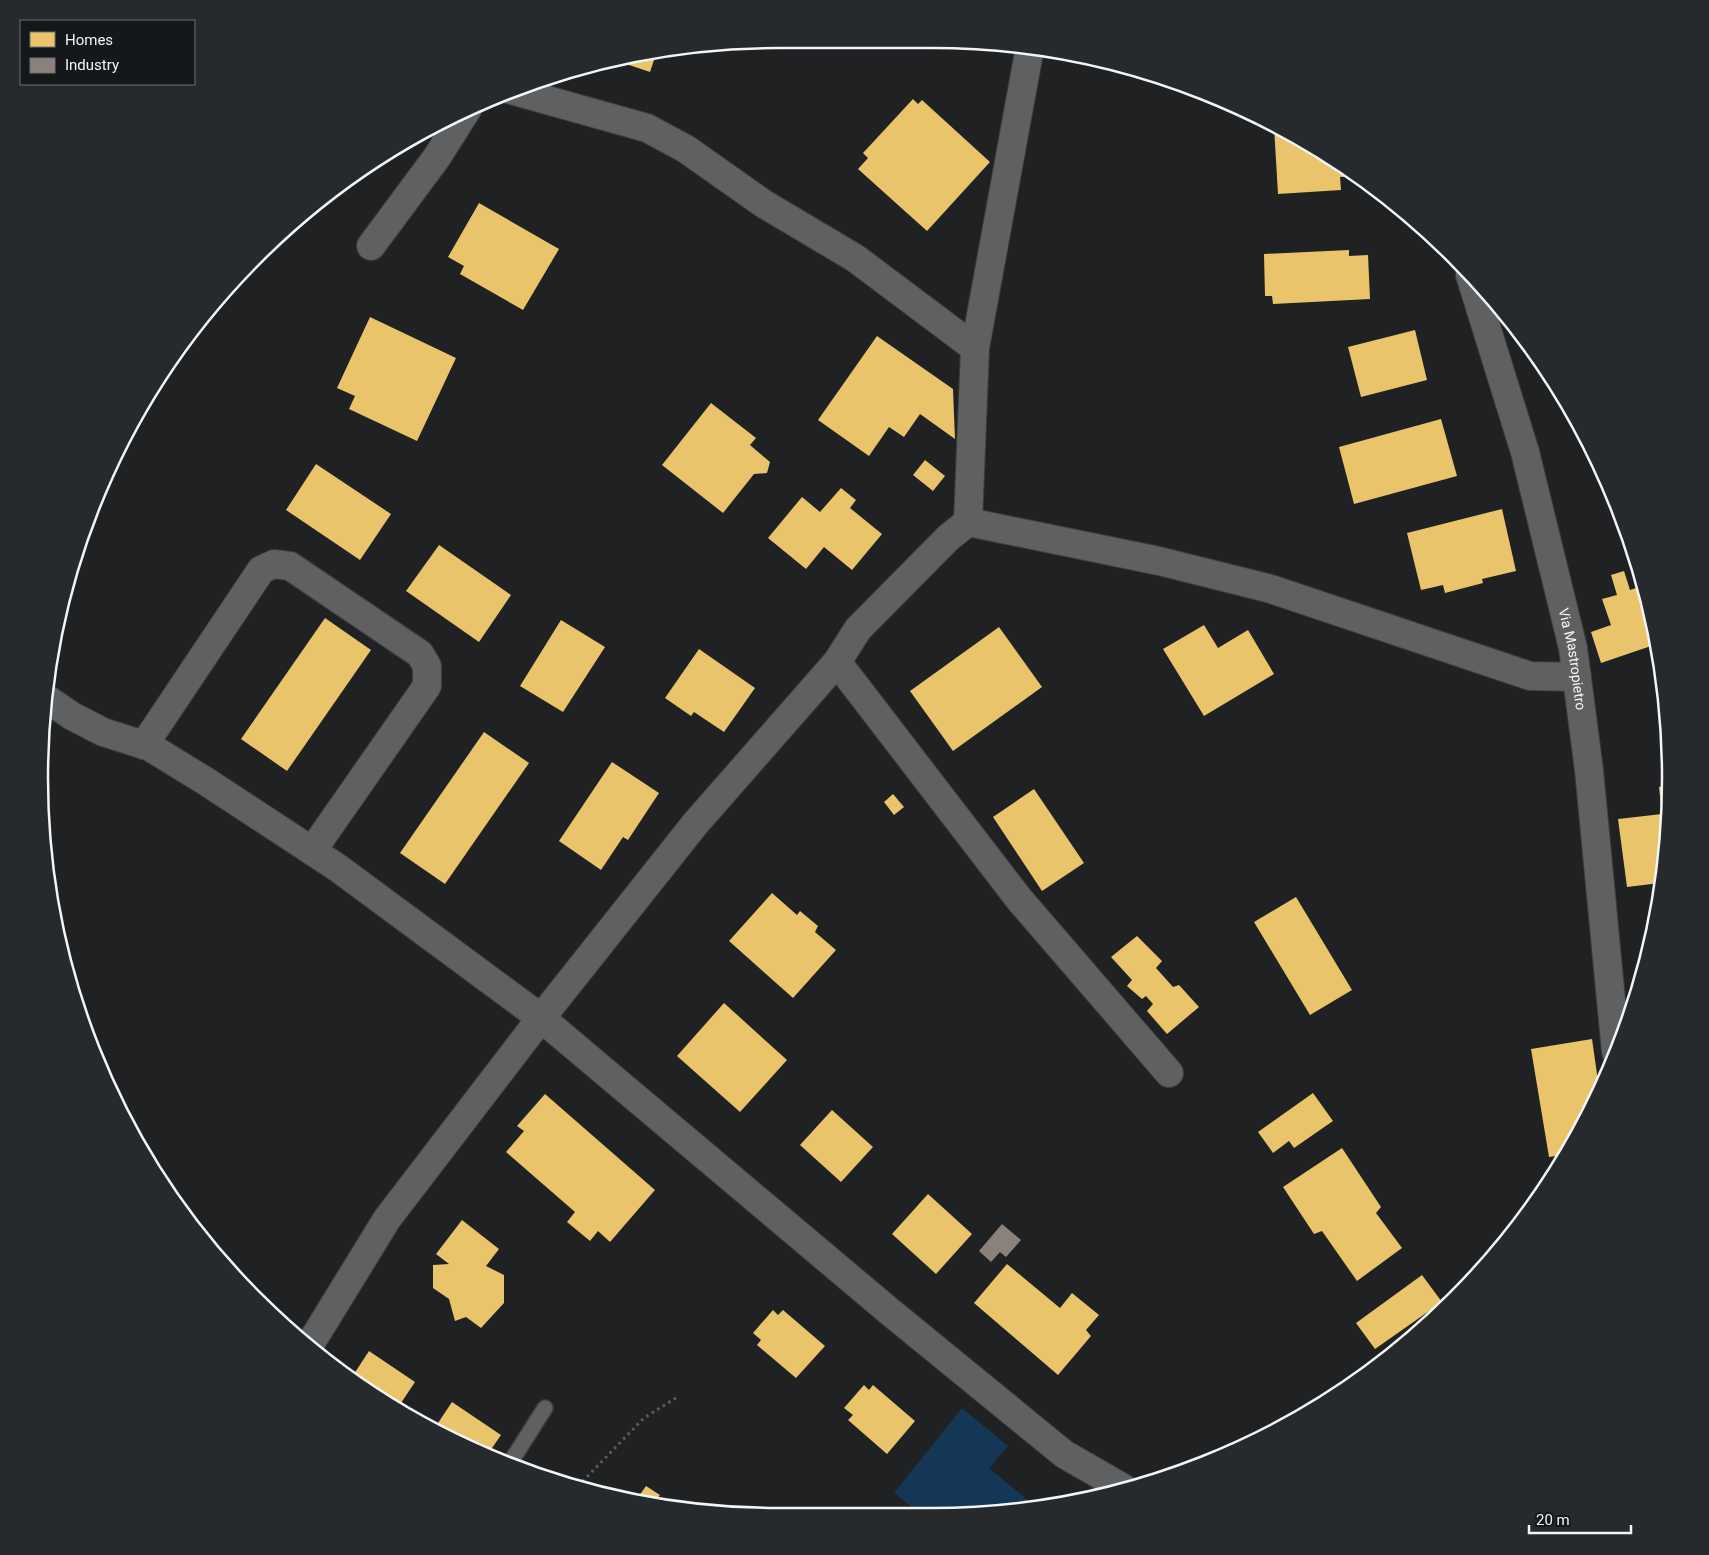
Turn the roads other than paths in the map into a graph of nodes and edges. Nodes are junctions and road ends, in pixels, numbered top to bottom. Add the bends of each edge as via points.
1 (1029, 54) edge
2 (523, 93) edge
3 (460, 121) edge
4 (371, 246) dead end
5 (1475, 290) edge
6 (975, 348) junction
7 (968, 522) junction
8 (836, 662) junction
9 (1577, 677) junction
10 (52, 702) edge
11 (144, 745) junction
12 (312, 851) junction
13 (541, 1018) junction
14 (1614, 1035) edge
15 (1169, 1073) dead end
16 (313, 1340) edge
17 (545, 1408) dead end
18 (513, 1458) edge
19 (1116, 1484) edge

1 - 6 street
2 - 6 street via 647,128 686,149 764,204 855,258
3 - 4 street
5 - 9 street, Via Mastropietro via 1525,452
6 - 7 street
7 - 8 street via 858,629
7 - 9 street via 1159,561 1271,589 1530,676
8 - 13 street via 695,824
8 - 15 street via 1019,899
9 - 14 street, Via Mastropietro via 1590,770
10 - 11 street via 103,732
11 - 12 street
11 - 12 street via 261,570 274,564 290,566 420,654 427,666 427,686
12 - 13 street
13 - 16 street via 388,1219
13 - 19 street via 1064,1454
17 - 18 lane

